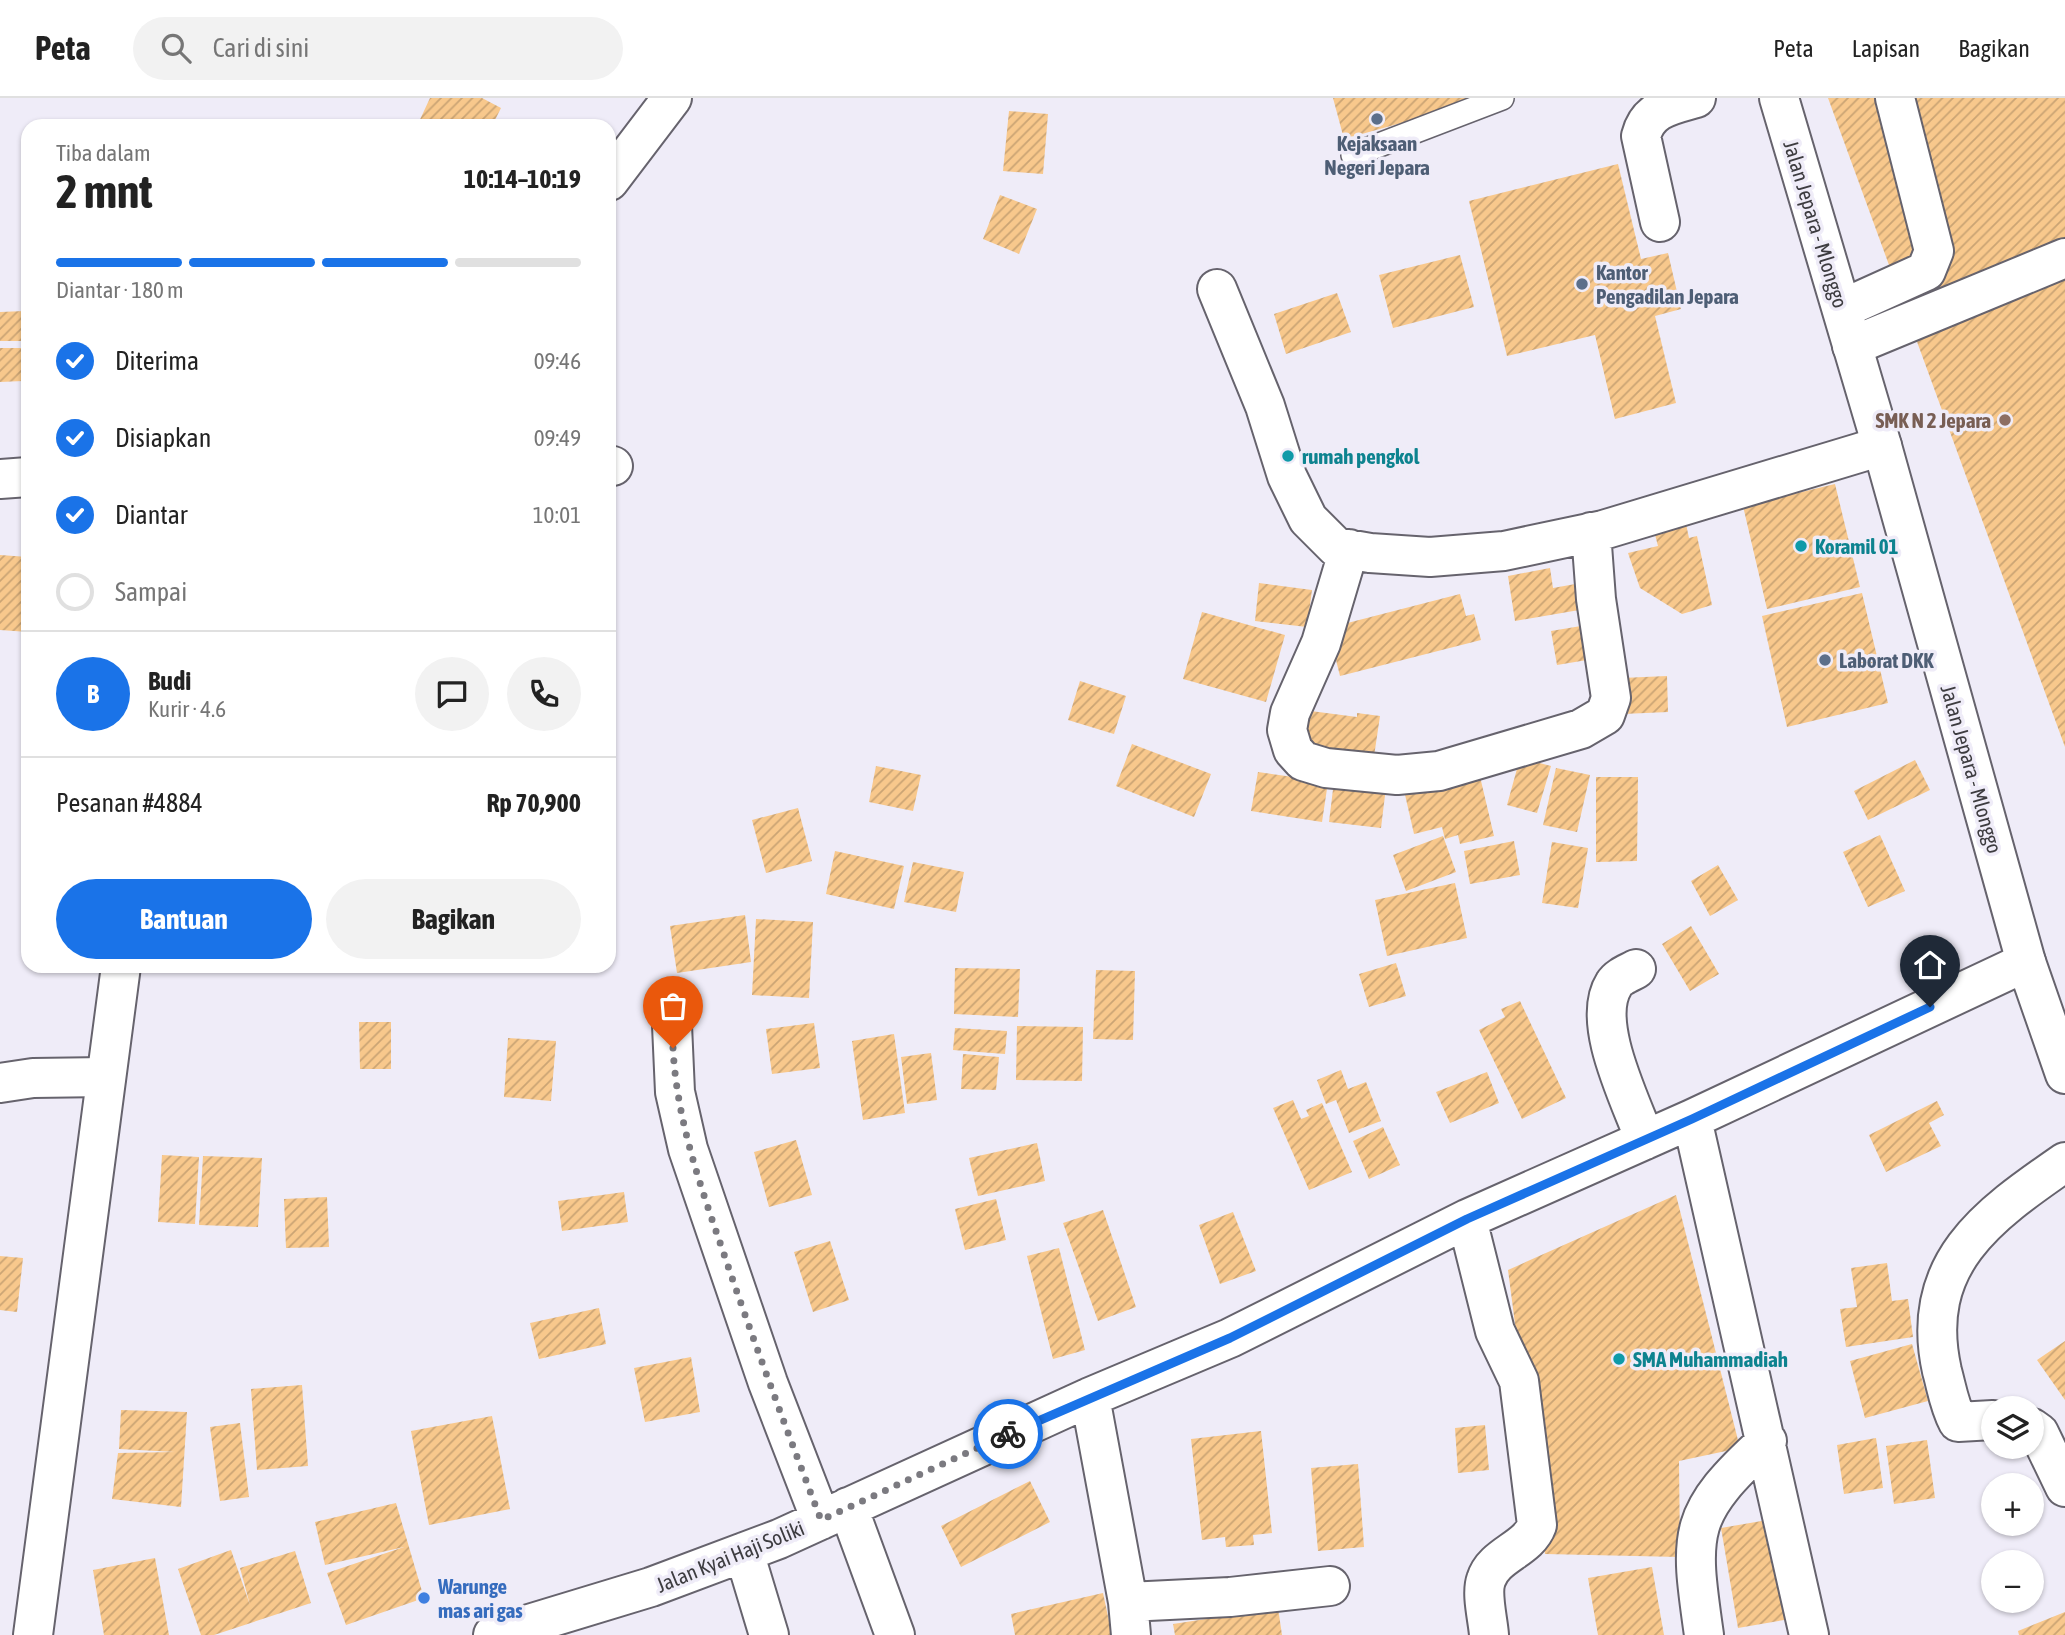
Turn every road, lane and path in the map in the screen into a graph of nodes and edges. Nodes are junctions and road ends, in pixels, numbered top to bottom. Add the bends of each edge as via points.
1 (672, 98) edge
2 (1502, 98) edge
3 (1696, 98) edge
4 (1779, 98) edge
5 (1895, 98) edge
6 (1353, 155) dead end
7 (616, 172) edge
8 (1660, 222) dead end
9 (2065, 258) edge
10 (1217, 289) dead end
11 (1842, 309) junction
12 (1852, 346) junction
13 (1882, 446) junction
14 (21, 478) edge
15 (0, 479) edge
16 (1591, 532) junction
17 (1349, 549) junction
18 (2026, 961) junction
19 (1636, 969) dead end
20 (120, 973) edge
21 (671, 1003) dead end
22 (2064, 1072) edge
23 (106, 1077) junction
24 (0, 1083) edge
25 (1692, 1119) junction
26 (1646, 1140) junction
27 (2065, 1162) edge
28 (1467, 1219) junction
29 (1090, 1397) junction
30 (1981, 1421) edge
31 (1767, 1441) junction
32 (2044, 1443) edge
33 (2065, 1487) edge
34 (834, 1513) junction
35 (744, 1552) junction
36 (1331, 1586) dead end
37 (1130, 1619) edge
38 (33, 1635) edge
39 (493, 1635) edge
40 (769, 1635) edge
41 (895, 1635) edge
42 (1489, 1635) edge
43 (1704, 1635) edge
44 (1809, 1635) edge

1 - 7 main road
2 - 6 lane
3 - 8 main road via 1662,108 1643,127 1641,136
4 - 11 main road, Jalan Jepara - Mlonggo
5 - 11 main road via 1934,251 1926,271
9 - 12 main road
10 - 17 main road via 1256,382 1287,476 1308,519 1336,547
11 - 12 main road, Jalan Jepara - Mlonggo
12 - 13 main road, Jalan Jepara - Mlonggo
13 - 16 main road
13 - 18 main road, Jalan Jepara - Mlonggo
14 - 15 main road
16 - 17 main road via 1504,551 1430,557
16 - 17 main road via 1611,698 1605,715 1581,729 1439,771 1398,775 1326,768 1303,761 1293,750 1287,730 1321,643
18 - 22 main road, Jalan Jepara - Mlonggo
18 - 25 main road, Jalan Kyai Haji Soliki
19 - 26 main road via 1615,982 1606,1020 1613,1053
20 - 23 main road
21 - 34 main road via 676,1092 688,1149 768,1383
23 - 24 main road
23 - 38 main road
25 - 26 main road, Jalan Kyai Haji Soliki
25 - 31 main road
26 - 28 main road, Jalan Kyai Haji Soliki
27 - 30 main road via 1982,1224 1965,1244 1945,1283 1936,1332 1950,1408 1958,1422
28 - 29 main road, Jalan Kyai Haji Soliki via 1230,1338
28 - 42 main road via 1495,1331 1519,1381 1537,1525 1532,1538 1494,1566 1485,1581
29 - 34 main road, Jalan Kyai Haji Soliki
29 - 37 main road
31 - 43 main road via 1712,1497 1696,1534
31 - 44 main road
32 - 33 main road
34 - 35 main road, Jalan Kyai Haji Soliki
34 - 41 main road
35 - 39 main road, Jalan Kyai Haji Soliki via 651,1587
35 - 40 main road
36 - 37 main road via 1230,1597

